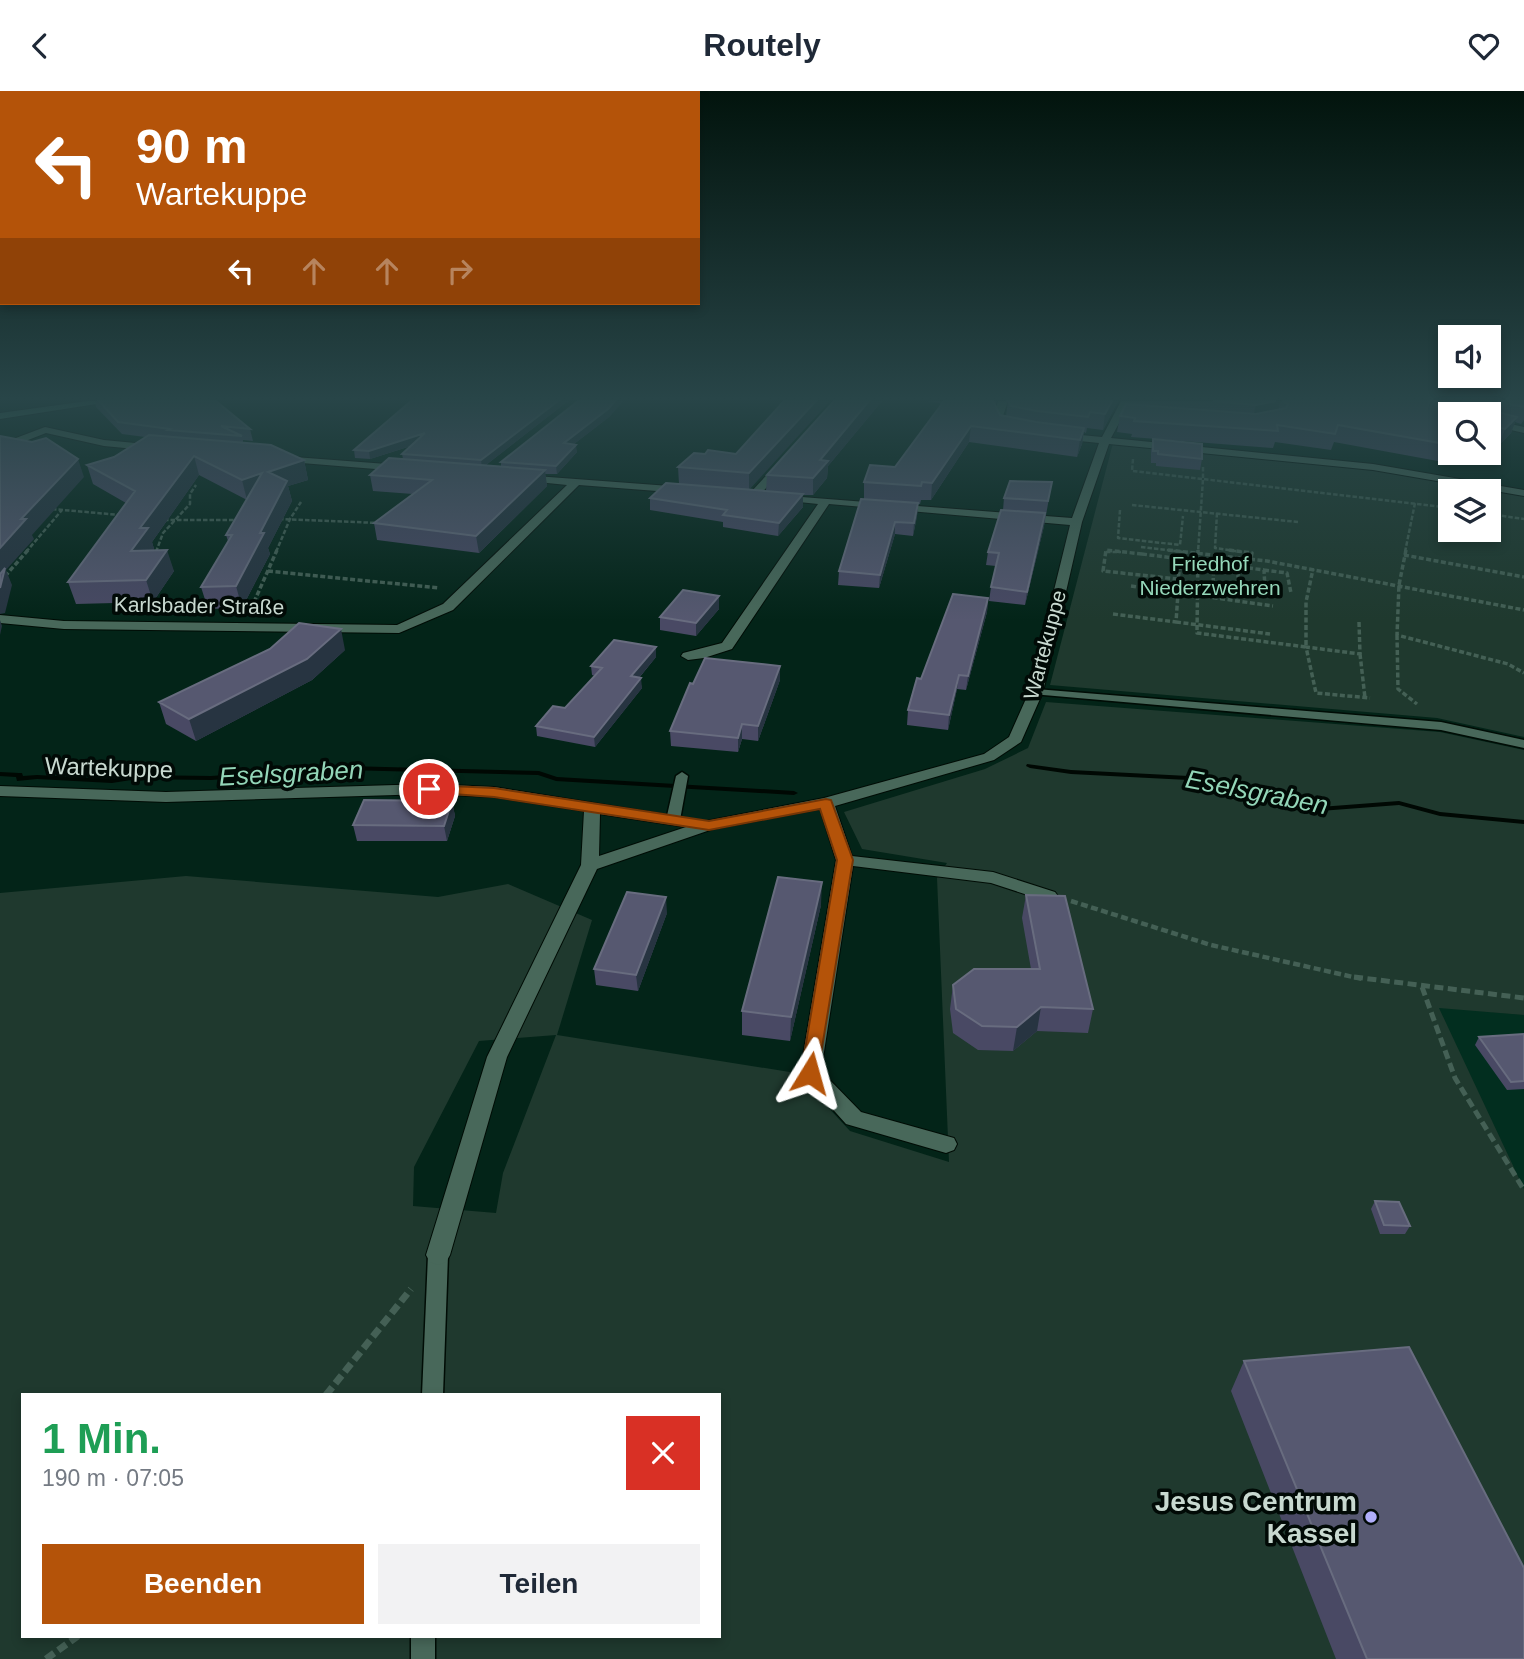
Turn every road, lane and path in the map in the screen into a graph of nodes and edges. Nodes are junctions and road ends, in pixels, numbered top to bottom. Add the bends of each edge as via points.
1 (773, 474) edge
2 (1093, 474) edge
3 (1160, 474) edge
4 (1203, 474) edge
5 (1415, 474) edge
6 (511, 477) edge
7 (1203, 479) junction
8 (576, 482) junction
9 (196, 485) dead end
10 (700, 491) edge
11 (1524, 493) edge
12 (741, 494) edge
13 (754, 495) junction
14 (826, 500) junction
15 (301, 502) dead end
16 (1415, 503) junction
17 (1132, 505) dead end
18 (1438, 506) edge
19 (50, 509) edge
20 (63, 510) junction
21 (1120, 510) dead end
22 (1202, 512) junction
23 (1217, 513) junction
24 (128, 516) edge
25 (1182, 516) dead end
26 (1501, 516) edge
27 (269, 519) edge
28 (290, 519) junction
29 (1524, 519) edge
30 (160, 520) edge
31 (247, 520) edge
32 (171, 521) junction
33 (1076, 521) junction
34 (1298, 521) dead end
35 (391, 524) edge
36 (1144, 541) junction
37 (1141, 547) junction
38 (1142, 554) junction
39 (1198, 554) junction
40 (1404, 555) junction
41 (1181, 559) junction
42 (1252, 559) junction
43 (150, 561) edge
44 (1197, 561) junction
45 (1214, 563) junction
46 (1289, 565) junction
47 (1240, 567) junction
48 (1249, 568) junction
49 (1312, 569) junction
50 (1264, 570) junction
51 (268, 571) junction
52 (1287, 573) junction
53 (1524, 577) edge
54 (0, 582) edge
55 (1213, 583) dead end
56 (1237, 585) dead end
57 (1399, 585) junction
58 (1131, 586) dead end
59 (1265, 588) dead end
60 (465, 590) junction
61 (1178, 593) junction
62 (1291, 593) dead end
63 (1197, 595) junction
64 (1273, 606) dead end
65 (1524, 610) edge
66 (1113, 614) dead end
67 (0, 618) edge
68 (1177, 622) junction
69 (1359, 622) dead end
70 (1197, 624) junction
71 (243, 627) junction
72 (1270, 634) dead end
73 (1397, 635) junction
74 (1306, 647) junction
75 (1360, 653) junction
76 (688, 656) dead end
77 (1524, 673) edge
78 (1036, 692) junction
79 (1365, 698) junction
80 (1378, 699) dead end
81 (1406, 702) dead end
82 (1524, 744) edge
83 (682, 776) dead end
84 (0, 791) edge
85 (826, 803) junction
86 (592, 808) junction
87 (673, 820) junction
88 (709, 825) junction
89 (845, 860) junction
90 (590, 865) junction
91 (1049, 896) joint
92 (1422, 987) junction
93 (1524, 998) edge
94 (946, 1144) dead end
95 (1524, 1190) edge
96 (438, 1255) junction
97 (328, 1393) edge
98 (432, 1393) edge
99 (75, 1638) edge
100 (424, 1638) edge
101 (46, 1659) edge
102 (423, 1659) edge

1 - 13 street
2 - 33 street, Wartekuppe
3 - 7 path
4 - 7 path
5 - 11 street
6 - 8 street
7 - 16 path
7 - 22 path
8 - 10 street
8 - 60 street
9 - 32 path via 190,504
12 - 13 street
13 - 14 street
14 - 33 street
14 - 76 street via 727,646
15 - 28 path
16 - 18 path
16 - 40 path
17 - 22 path
19 - 20 path
20 - 24 path
20 - 54 path
21 - 36 path via 1118,538
22 - 23 path
22 - 39 path
23 - 34 path
23 - 42 path via 1215,548 1252,553
25 - 36 path via 1180,545
26 - 29 path
27 - 28 path
28 - 35 path
28 - 51 path
30 - 32 path
31 - 32 path
32 - 43 path
33 - 78 street, Wartekuppe
36 - 37 path
37 - 38 path
37 - 39 path
38 - 41 path
38 - 41 path via 1106,550 1103,571 1178,579
39 - 42 path
39 - 44 path
40 - 53 path
40 - 57 path
41 - 44 path
42 - 46 path
42 - 48 path
44 - 45 path
44 - 63 path
45 - 47 path
45 - 55 path
46 - 49 path
46 - 52 path
47 - 48 path
47 - 56 path
48 - 50 path
49 - 57 path
49 - 74 path
50 - 52 path
50 - 59 path
51 - 60 path
51 - 71 path
52 - 62 path
57 - 65 path
57 - 73 path
58 - 61 path
60 - 71 street, Karlsbader Straße via 448,607 399,629
61 - 63 path
61 - 68 path
63 - 64 path
63 - 70 path
66 - 68 path
67 - 71 street, Karlsbader Straße via 64,625
68 - 70 path
69 - 75 path
70 - 72 path
70 - 74 path via 1197,633
73 - 77 path via 1508,664
73 - 81 path via 1398,689 1419,704
74 - 75 path
74 - 79 path via 1315,693
75 - 79 path
78 - 82 lane via 1441,726
78 - 85 street, Wartekuppe via 1016,739 989,757
79 - 80 path
83 - 87 lane
84 - 86 street, Wartekuppe via 166,797 429,789 494,792
85 - 88 street, Wartekuppe
85 - 89 street
86 - 87 street, Wartekuppe
86 - 90 street
87 - 88 street, Wartekuppe
88 - 90 street, Wartekuppe
89 - 91 street via 993,878
89 - 94 street via 810,1073 854,1118
90 - 96 street via 497,1057
91 - 92 path via 1212,945 1372,981
92 - 93 path
92 - 95 path via 1455,1078
96 - 97 path
96 - 98 lane
99 - 101 path
100 - 102 lane

